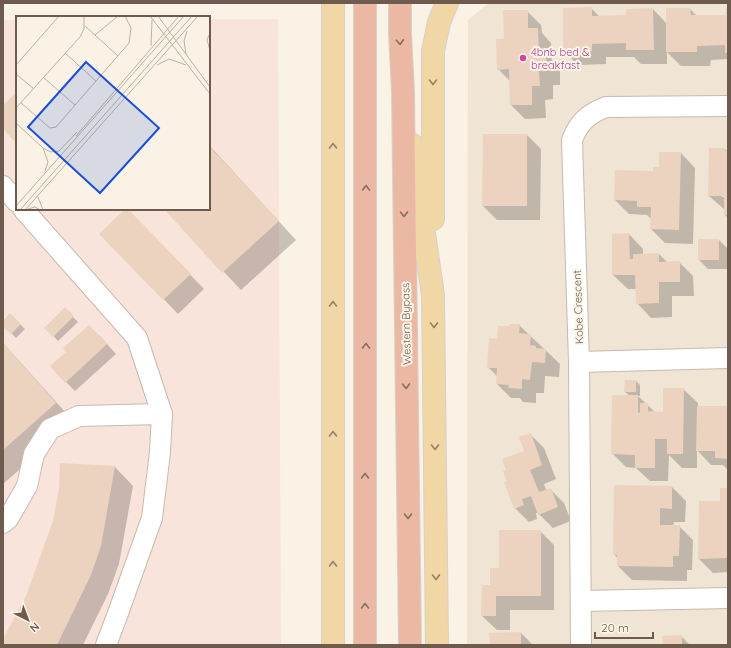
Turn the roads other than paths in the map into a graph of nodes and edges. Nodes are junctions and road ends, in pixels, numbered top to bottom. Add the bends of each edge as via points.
1 (332, 3) edge
2 (365, 3) edge
3 (400, 3) edge
4 (447, 3) edge
5 (403, 92) junction
6 (728, 106) edge
7 (3, 186) edge
8 (16, 201) edge
9 (24, 210) edge
10 (433, 295) junction
11 (728, 358) edge
12 (579, 362) junction
13 (162, 414) junction
14 (3, 523) edge
15 (728, 598) edge
16 (582, 601) junction
17 (106, 645) edge
18 (333, 645) edge
19 (365, 645) edge
20 (410, 645) edge
21 (437, 645) edge
22 (582, 645) edge

18 -> 1 main road
19 -> 2 highway
3 -> 5 highway, Western Bypass
4 -> 10 main road via 439,22 433,51
5 - 10 main road
5 -> 20 highway, Western Bypass
6 - 12 street, Kobe Crescent via 606,107 595,111 576,128 572,140
7 - 8 street
9 - 13 street via 137,338
10 -> 21 main road
11 - 12 street
12 - 16 street, Kobe Crescent
13 - 14 street via 79,416 50,429 34,454 27,486 8,519
13 - 17 street via 152,518
15 - 16 street
16 - 22 street, Kobe Crescent

